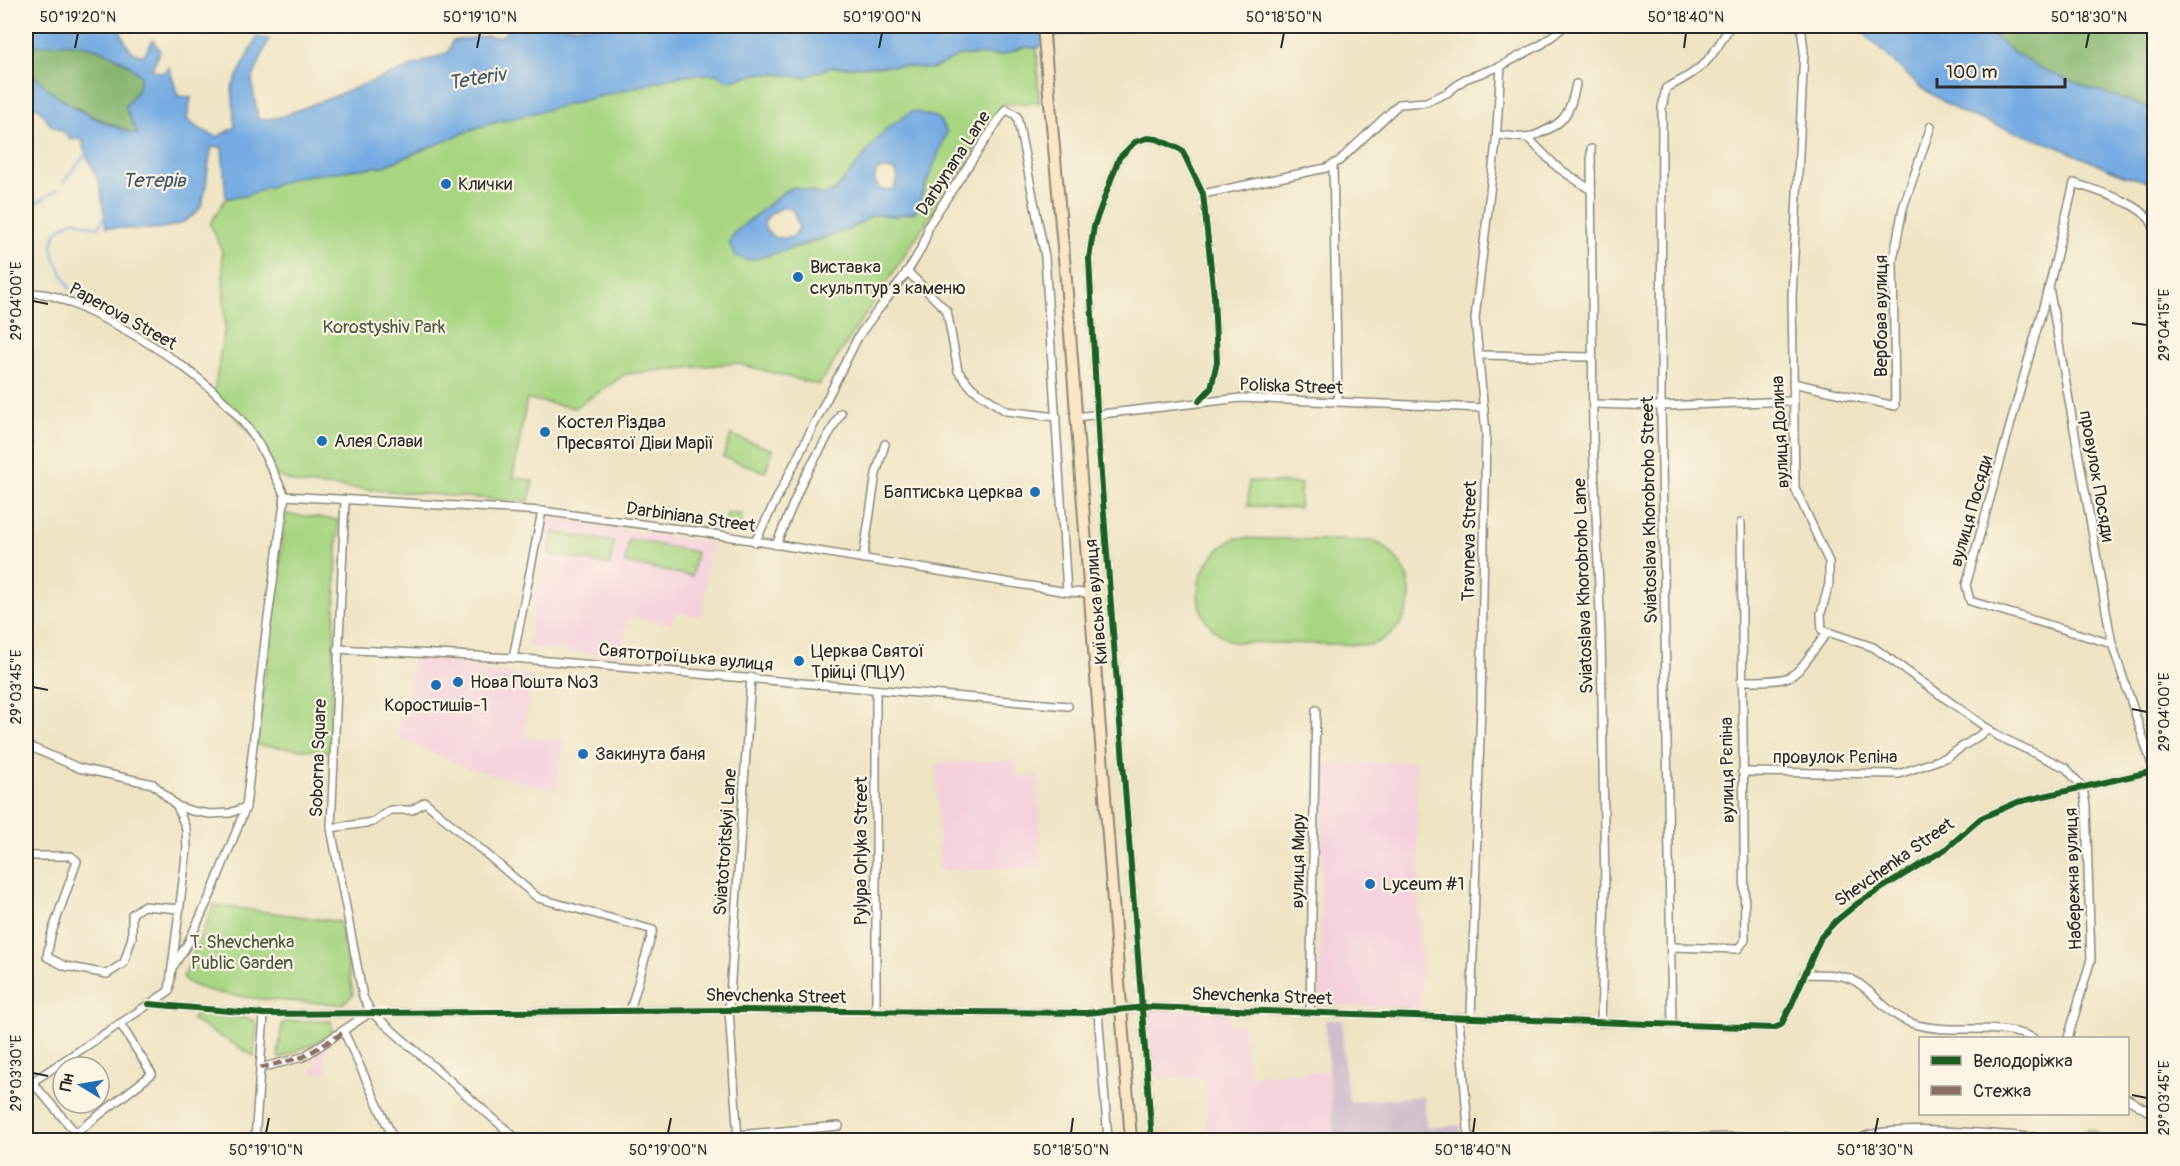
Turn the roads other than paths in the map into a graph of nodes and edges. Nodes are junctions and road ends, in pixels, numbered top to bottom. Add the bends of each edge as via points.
1 (1043, 26) edge
2 (1565, 26) edge
3 (1730, 26) edge
4 (1801, 26) edge
5 (1501, 66) junction
6 (1576, 84) dead end
7 (1931, 126) dead end
8 (1497, 135) junction
9 (1528, 138) junction
10 (1591, 149) dead end
11 (1333, 164) junction
12 (1591, 190) junction
13 (1203, 194) junction
14 (2154, 229) edge
15 (907, 271) junction
16 (2049, 287) junction
17 (26, 293) edge
18 (1479, 355) junction
19 (1592, 357) junction
20 (1793, 383) junction
21 (1199, 401) junction
22 (1338, 401) junction
23 (1793, 401) junction
24 (1593, 404) junction
25 (1661, 406) junction
26 (1484, 408) junction
27 (841, 413) dead end
28 (1098, 414) junction
29 (1057, 417) junction
30 (1075, 417) junction
31 (885, 444) dead end
32 (285, 496) junction
33 (345, 500) junction
34 (542, 511) junction
35 (1741, 523) dead end
36 (755, 542) junction
37 (776, 545) junction
38 (863, 559) junction
39 (1067, 592) junction
40 (1089, 593) junction
41 (1828, 632) junction
42 (2112, 644) junction
43 (337, 649) junction
44 (513, 658) junction
45 (751, 677) junction
46 (1741, 681) junction
47 (876, 690) junction
48 (1068, 706) dead end
49 (1316, 710) dead end
50 (1989, 729) junction
51 (26, 745) edge
52 (2154, 771) edge
53 (1742, 772) junction
54 (2083, 788) junction
55 (177, 806) junction
56 (246, 807) junction
57 (331, 828) junction
58 (26, 856) edge
59 (180, 909) junction
60 (1672, 947) junction
61 (174, 965) junction
62 (1803, 974) junction
63 (148, 1004) junction
64 (1142, 1008) junction
65 (729, 1010) junction
66 (1121, 1010) junction
67 (630, 1011) junction
68 (371, 1012) junction
69 (876, 1012) junction
70 (1098, 1012) junction
71 (1310, 1012) junction
72 (264, 1014) junction
73 (1459, 1018) junction
74 (1471, 1018) junction
75 (1601, 1023) junction
76 (121, 1025) junction
77 (1672, 1025) junction
78 (344, 1032) junction
79 (2029, 1037) edge
80 (2068, 1037) edge
81 (260, 1068) junction
82 (29, 1084) edge
83 (2129, 1100) edge
84 (2154, 1115) edge
85 (839, 1126) dead end
86 (1785, 1136) dead end
87 (2033, 1137) dead end
88 (738, 1138) edge
89 (1728, 1139) edge
90 (255, 1140) edge
91 (394, 1140) edge
92 (518, 1140) edge
93 (1108, 1140) edge
94 (1131, 1140) edge
95 (1152, 1140) edge
96 (1469, 1140) edge
97 (1599, 1140) edge
98 (1859, 1140) edge

1 - 30 main road, Київська вулиця
2 - 5 street via 1542,44
3 - 25 street, Sviatoslava Khorobroho Street via 1712,58 1666,88 1662,108
4 - 20 street, вулиця Долина
5 - 8 street, Travneva Street
5 - 11 street via 1465,79 1426,102 1399,104
6 - 9 street via 1571,110 1564,119 1552,129
7 - 20 street, Вербова вулиця via 1903,208 1893,260 1895,406
8 - 9 street
8 - 18 street, Travneva Street via 1475,318
9 - 12 street via 1557,167
10 - 12 street, Sviatoslava Khorobroho Lane
11 - 13 street
11 - 22 street
12 - 19 street, Sviatoslava Khorobroho Lane
13 - 21 street via 1217,362 1211,388
13 - 28 street, Київська вулиця via 1182,150 1157,139 1135,142 1119,158 1094,226 1089,259
14 - 16 street, провулок Посяди via 2153,221 2136,207 2074,183
15 - 29 street via 947,312 958,371 972,388 1006,411
15 - 29 street, Darbynana Lane via 927,238 928,226 1006,109 1017,116 1045,257
15 - 36 street, Darbynana Lane via 857,339
16 - 42 street, провулок Посяди
16 - 42 street, вулиця Посяди via 1966,585 1970,601
17 - 32 street, Paperova Street via 47,292 166,354 214,392 257,441
18 - 19 street
18 - 26 street, Travneva Street
19 - 24 street, Sviatoslava Khorobroho Lane
20 - 23 street, вулиця Долина
21 - 22 street, Poliska Street
21 - 28 street, Poliska Street
22 - 26 street, Poliska Street
23 - 25 street
23 - 41 street, вулиця Долина via 1795,488 1829,562 1829,584 1821,613 1822,630
24 - 25 street
24 - 75 street, Sviatoslava Khorobroho Lane via 1605,888
25 - 60 street, Sviatoslava Khorobroho Street
26 - 74 street, Travneva Street via 1482,692
27 - 37 street via 803,480
28 - 30 street, Poliska Street
28 - 64 street, Київська вулиця
29 - 39 street, Київська вулиця
30 - 40 main road, Київська вулиця
31 - 38 street via 876,474
32 - 33 street, Darbiniana Street
32 - 56 street
33 - 34 street, Darbiniana Street
33 - 43 street, Soborna Square
34 - 36 street, Darbiniana Street
34 - 44 street
35 - 46 street, вулиця Рєпіна
36 - 37 street, Darbiniana Street
37 - 38 street, Darbiniana Street
38 - 39 street, Darbiniana Street
39 - 40 street, Darbiniana Street
40 - 66 main road, Київська вулиця
41 - 46 street via 1798,672 1786,680
41 - 50 street via 1873,647
42 - 52 street, провулок Посяди
43 - 44 street, Святотроїцька вулиця
43 - 57 street, Soborna Square
44 - 45 street, Святотроїцька вулиця
45 - 47 street, Святотроїцька вулиця
45 - 65 street, Sviatotroitskyi Lane
46 - 53 street, вулиця Рєпіна
47 - 48 street, Святотроїцька вулиця
47 - 69 street, Pylypa Orlyka Street
49 - 71 street, вулиця Миру
50 - 53 street, провулок Рєпіна via 1947,757 1899,774
50 - 54 street via 2066,768
51 - 55 street via 79,768 153,784
52 - 54 street, Shevchenka Street
53 - 60 street, вулиця Рєпіна via 1744,940 1738,949
54 - 62 street, Shevchenka Street via 2018,802 1981,818 1947,848 1836,921 1821,937
54 - 80 street, Набережна вулиця via 2091,959
55 - 56 street via 210,814
55 - 59 street via 186,829 187,849
56 - 61 street via 211,894
57 - 67 street via 373,822 390,810 412,810 425,802 538,898 653,930
57 - 68 street, Soborna Square via 363,997
58 - 59 street via 71,856 77,861 47,957 65,966 107,974 124,963 132,936 132,914 143,906
59 - 61 street
60 - 77 street, Sviatoslava Khorobroho Street
61 - 63 street via 169,992
62 - 77 street, Shevchenka Street via 1781,1025 1774,1028
62 - 79 street via 1839,976 1858,982 1895,1015 1914,1024
63 - 72 street, Shevchenka Street
63 - 76 street
64 - 66 street, Shevchenka Street
64 - 71 street, Shevchenka Street
64 - 95 street, Київська вулиця
65 - 67 street, Shevchenka Street
65 - 69 street, Shevchenka Street
65 - 88 street, Sviatotroitskyi Lane
66 - 70 street, Shevchenka Street
66 - 94 main road, Київська вулиця
67 - 68 street, Shevchenka Street
68 - 72 street, Shevchenka Street
68 - 78 street
68 - 92 street
69 - 70 street, Shevchenka Street
70 - 93 street
71 - 73 street, Shevchenka Street
72 - 81 street
73 - 74 street, Shevchenka Street
73 - 96 street
74 - 75 street, Shevchenka Street
75 - 77 street, Shevchenka Street
76 - 82 street
76 - 82 street via 152,1074 76,1133
78 - 81 street via 303,1057
78 - 91 street
81 - 90 street
83 - 84 street
85 - 88 street
86 - 89 street
87 - 98 street via 1918,1130 1874,1132
89 - 97 street

